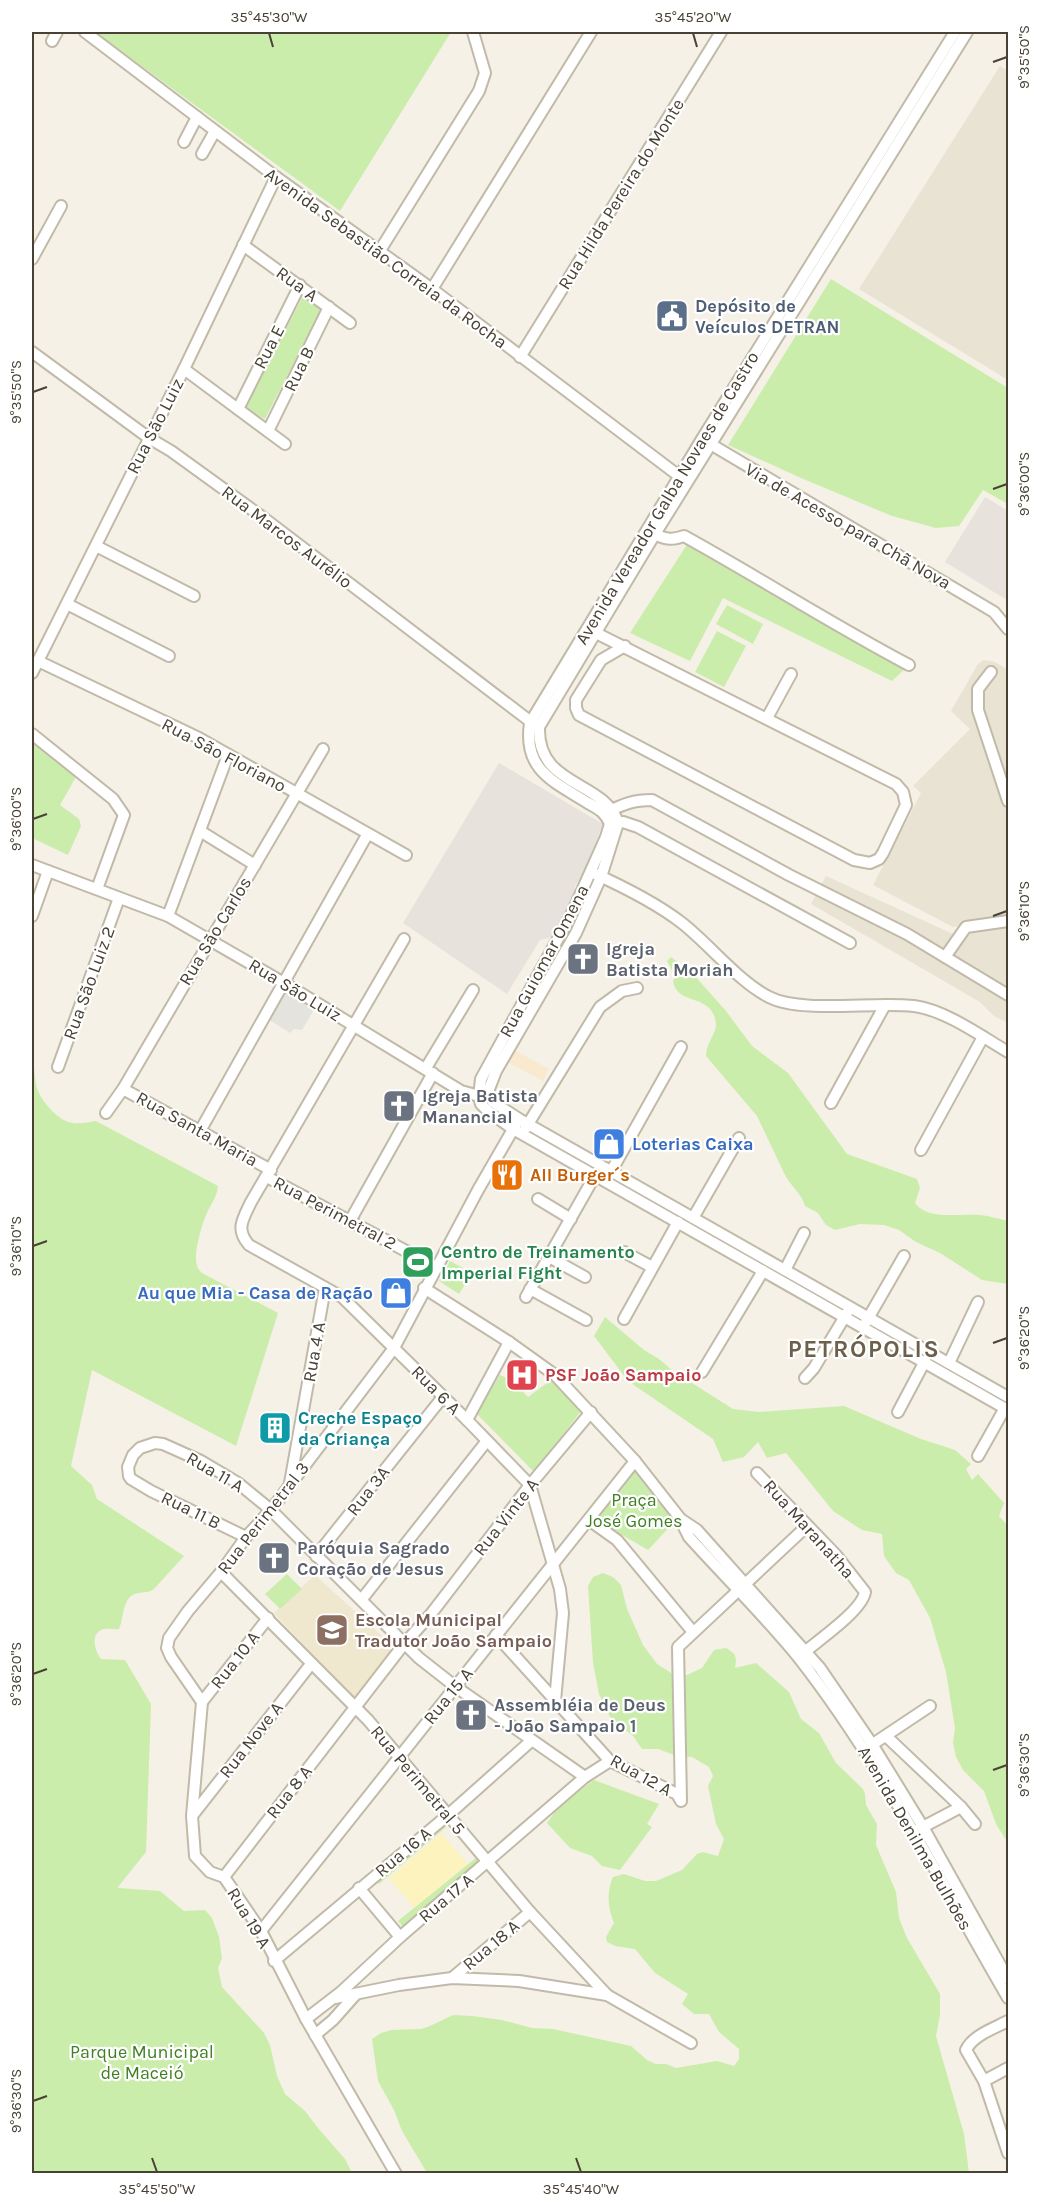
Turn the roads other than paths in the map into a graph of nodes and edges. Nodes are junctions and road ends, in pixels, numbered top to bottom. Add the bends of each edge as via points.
1 (86, 32) edge
2 (473, 32) edge
3 (591, 32) edge
4 (721, 32) edge
5 (955, 32) edge
6 (967, 32) edge
7 (196, 117) junction
8 (215, 131) junction
9 (184, 142) dead end
10 (202, 154) dead end
11 (276, 177) junction
12 (61, 206) dead end
13 (243, 245) junction
14 (379, 252) junction
15 (32, 259) edge
16 (300, 285) junction
17 (432, 289) junction
18 (329, 307) junction
19 (350, 323) dead end
20 (32, 352) edge
21 (520, 357) junction
22 (184, 369) junction
23 (238, 409) junction
24 (268, 431) junction
25 (149, 438) junction
26 (707, 442) junction
27 (285, 444) dead end
28 (683, 479) junction
29 (655, 534) junction
30 (96, 546) junction
31 (194, 596) dead end
32 (67, 604) junction
33 (1008, 629) edge
34 (596, 633) junction
35 (625, 646) junction
36 (169, 656) dead end
37 (38, 661) junction
38 (909, 665) dead end
39 (992, 672) dead end
40 (32, 673) edge
41 (791, 674) dead end
42 (767, 718) junction
43 (535, 725) junction
44 (32, 734) edge
45 (323, 748) dead end
46 (228, 755) junction
47 (297, 795) junction
48 (1008, 801) edge
49 (612, 818) junction
50 (200, 831) junction
51 (368, 835) junction
52 (406, 855) dead end
53 (32, 865) edge
54 (255, 865) junction
55 (48, 871) junction
56 (596, 875) junction
57 (97, 889) junction
58 (119, 898) junction
59 (32, 916) edge
60 (168, 916) junction
61 (1008, 921) edge
62 (404, 939) dead end
63 (209, 940) junction
64 (850, 943) dead end
65 (945, 957) junction
66 (284, 983) junction
67 (637, 988) dead end
68 (473, 990) dead end
69 (1008, 994) edge
70 (885, 1005) junction
71 (354, 1026) junction
72 (982, 1037) junction
73 (681, 1047) dead end
74 (1008, 1052) edge
75 (58, 1067) dead end
76 (429, 1070) junction
77 (123, 1089) junction
78 (484, 1095) junction
79 (831, 1103) dead end
80 (106, 1113) dead end
81 (524, 1121) junction
82 (201, 1131) junction
83 (518, 1132) junction
84 (739, 1138) dead end
85 (921, 1150) dead end
86 (600, 1166) junction
87 (611, 1172) junction
88 (269, 1173) junction
89 (594, 1177) junction
90 (606, 1182) junction
91 (538, 1199) dead end
92 (693, 1218) junction
93 (571, 1219) junction
94 (350, 1221) junction
95 (678, 1222) junction
96 (804, 1233) dead end
97 (624, 1252) dead end
98 (904, 1256) dead end
99 (549, 1257) junction
100 (436, 1267) junction
101 (652, 1267) junction
102 (785, 1270) junction
103 (763, 1271) junction
104 (585, 1276) dead end
105 (325, 1288) junction
106 (424, 1288) junction
107 (978, 1302) dead end
108 (847, 1312) junction
109 (624, 1319) dead end
110 (586, 1320) dead end
111 (866, 1322) junction
112 (509, 1342) junction
113 (394, 1348) junction
114 (925, 1361) junction
115 (949, 1363) junction
116 (702, 1372) dead end
117 (805, 1378) dead end
118 (442, 1398) junction
119 (1007, 1405) edge
120 (591, 1412) junction
121 (898, 1412) dead end
122 (467, 1420) junction
123 (486, 1442) junction
124 (155, 1443) joint
125 (978, 1456) dead end
126 (635, 1461) junction
127 (758, 1473) dead end
128 (530, 1485) junction
129 (289, 1486) junction
130 (271, 1510) junction
131 (589, 1520) junction
132 (807, 1526) junction
133 (246, 1537) junction
134 (316, 1556) junction
135 (553, 1564) junction
136 (221, 1572) junction
137 (741, 1586) junction
138 (362, 1599) junction
139 (268, 1618) junction
140 (693, 1632) junction
141 (496, 1635) junction
142 (404, 1644) junction
143 (802, 1654) junction
144 (311, 1664) junction
145 (456, 1687) junction
146 (555, 1701) junction
147 (202, 1702) junction
148 (930, 1706) dead end
149 (354, 1707) junction
150 (886, 1736) junction
151 (531, 1741) junction
152 (868, 1747) junction
153 (399, 1756) junction
154 (610, 1761) junction
155 (585, 1778) junction
156 (961, 1807) junction
157 (448, 1815) junction
158 (192, 1816) junction
159 (975, 1824) dead end
160 (918, 1830) junction
161 (488, 1863) junction
162 (224, 1877) junction
163 (359, 1888) junction
164 (530, 1912) junction
165 (261, 1931) junction
166 (400, 1937) junction
167 (274, 1961) junction
168 (452, 1977) junction
169 (1008, 1979) edge
170 (356, 1994) junction
171 (607, 1995) junction
172 (1008, 1998) edge
173 (331, 1999) junction
174 (306, 2019) junction
175 (1008, 2020) edge
176 (315, 2035) junction
177 (691, 2043) dead end
178 (1008, 2068) edge
179 (984, 2081) junction
180 (1008, 2153) edge
181 (396, 2174) edge

1 - 7 street, Avenida Sebastião Correia da Rocha
2 - 14 street via 485,73 479,91
3 - 17 street
4 - 21 street, Rua Hilda Pereira do Monte
5 - 26 street, Avenida Vereador Galba Novaes de Castro
6 - 26 street, Avenida Vereador Galba Novaes de Castro
7 - 8 street, Avenida Sebastião Correia da Rocha
7 - 9 street
8 - 10 street
8 - 11 street, Avenida Sebastião Correia da Rocha
11 - 13 street, Rua São Luiz
11 - 14 street, Avenida Sebastião Correia da Rocha
12 - 15 street
13 - 16 street, Rua A
13 - 22 street, Rua São Luiz
14 - 17 street, Avenida Sebastião Correia da Rocha
16 - 18 street, Rua A
16 - 23 street, Rua E
17 - 21 street, Avenida Sebastião Correia da Rocha
18 - 19 street, Rua A
18 - 24 street, Rua B
20 - 25 street, Rua Marcos Aurélio
21 - 28 street, Avenida Sebastião Correia da Rocha
22 - 23 street
22 - 25 street, Rua São Luiz
23 - 24 street
24 - 27 street
25 - 30 street, Rua São Luiz
25 - 43 street, Rua Marcos Aurélio via 265,519
26 - 28 street, Avenida Vereador Galba Novaes de Castro
26 - 33 street, Via de Acesso para Chã Nova via 994,612
28 - 29 street, Avenida Vereador Galba Novaes de Castro
28 - 43 street, Avenida Vereador Galba Novaes de Castro
29 - 34 street, Avenida Vereador Galba Novaes de Castro
29 - 38 street via 663,539 684,536
30 - 31 street
30 - 32 street, Rua São Luiz
32 - 36 street
32 - 37 street, Rua São Luiz
34 - 35 street
34 - 43 street, Avenida Vereador Galba Novaes de Castro
35 - 42 street
35 - 42 street via 601,660 576,700 579,714 854,860 870,863 879,859 906,805 903,792 896,784
37 - 40 street, Rua São Luiz
37 - 46 street, Rua São Floriano
39 - 48 street via 978,689 978,710
41 - 42 street
43 - 49 street via 529,746 540,770
44 - 57 street via 113,799 124,815
45 - 47 street, Rua São Carlos
46 - 47 street, Rua São Floriano
46 - 50 street
47 - 51 street, Rua São Floriano
47 - 54 street, Rua São Carlos
49 - 56 street, Rua Guiomar Omena
49 - 64 street via 638,827
49 - 65 street via 627,802 652,800
50 - 54 street
50 - 60 street
51 - 52 street, Rua São Floriano
51 - 66 street
53 - 55 street, Rua São Luiz
54 - 63 street, Rua São Carlos
55 - 57 street, Rua São Luiz
55 - 59 street
56 - 70 street via 668,912 770,998 796,1005
56 - 78 street, Rua Guiomar Omena via 481,1079
57 - 58 street, Rua São Luiz
58 - 60 street, Rua São Luiz
58 - 75 street, Rua São Luiz 2
60 - 63 street, Rua São Luiz
61 - 65 street via 966,927
62 - 71 street, Rua 6 A
63 - 66 street, Rua São Luiz
63 - 77 street, Rua São Carlos
65 - 69 street
66 - 71 street, Rua São Luiz
66 - 82 street
67 - 81 street, Rua Perimetral 3 via 622,991 600,1007
68 - 76 street
70 - 72 street via 932,1010
70 - 79 street
71 - 76 street, Rua São Luiz
71 - 88 street, Rua 6 A
72 - 74 street
72 - 85 street
73 - 87 street
76 - 78 street, Rua São Luiz via 461,1091
76 - 94 street
77 - 80 street, Rua São Carlos
77 - 82 street, Rua Santa Maria
78 - 81 street
78 - 83 street via 488,1111
81 - 83 street, Rua Perimetral 3
81 - 86 street
82 - 88 street, Rua Santa Maria
83 - 89 street
83 - 100 street, Rua Perimetral 3
84 - 92 street
86 - 87 street
86 - 89 street
87 - 90 street
87 - 92 street
88 - 94 street, Rua Perimetral 2
88 - 105 street, Rua 6 A via 241,1224 242,1237 249,1245
89 - 90 street
89 - 93 street
90 - 95 street
91 - 93 street
92 - 102 street
93 - 99 street
94 - 100 street, Rua Perimetral 2
95 - 101 street
95 - 103 street
96 - 102 street
97 - 101 street
98 - 111 street
99 - 104 street
99 - 110 street via 528,1293
100 - 106 street, Rua Perimetral 3
101 - 109 street
102 - 108 street
103 - 108 street
103 - 116 street
105 - 113 street, Rua 6 A via 342,1298
105 - 129 street, Rua 4 A
106 - 112 street, Avenida Denilma Bulhões
106 - 113 street, Rua Perimetral 3
107 - 115 street
108 - 111 street
108 - 117 street
111 - 114 street
111 - 115 street
112 - 120 street, Avenida Denilma Bulhões via 555,1375
112 - 122 street
113 - 118 street, Rua 6 A
113 - 129 street, Rua Perimetral 3
114 - 119 street
114 - 121 street
115 - 119 street
118 - 122 street, Rua 6 A
118 - 134 street, Rua 3A
119 - 125 street
120 - 126 street, Avenida Denilma Bulhões
120 - 128 street, Rua Vinte A
122 - 123 street, Rua 6 A
123 - 128 street, Rua 6 A
123 - 138 street
124 - 130 street, Rua 11 A via 201,1461 238,1483
124 - 133 street, Rua 11 B via 133,1455 129,1476
126 - 131 street, Rua 15 A
126 - 137 street, Avenida Denilma Bulhões via 679,1517 689,1537
127 - 132 street, Rua Maranatha
128 - 135 street, Rua 6 A
128 - 142 street, Rua Vinte A
129 - 130 street, Rua Perimetral 3
130 - 133 street, Rua Perimetral 3
130 - 134 street, Rua 11 A
131 - 135 street, Rua 15 A
131 - 140 street via 617,1540
132 - 137 street
132 - 143 street, Rua Maranatha via 865,1592 850,1614
133 - 136 street, Rua Perimetral 3
134 - 138 street, Rua 11 A
135 - 141 street, Rua 15 A
135 - 146 street, Rua 6 A via 563,1613
136 - 139 street, Rua Perimetral 5
136 - 147 street, Rua Perimetral 3 via 188,1611 169,1638 167,1648
137 - 140 street
137 - 143 street, Avenida Denilma Bulhões
138 - 142 street, Rua 11 A
139 - 144 street, Rua Perimetral 5
139 - 147 street, Rua 10 A
140 - 154 street, Rua 12 A via 678,1647 681,1801 662,1785
141 - 145 street, Rua 15 A
141 - 146 street, Rua 12 A
142 - 145 street, Rua 11 A
142 - 149 street, Rua Vinte A
143 - 152 street, Avenida Denilma Bulhões
144 - 149 street, Rua Perimetral 5
144 - 158 street, Rua Nove A
145 - 151 street, Rua 11 A
145 - 153 street, Rua 15 A
146 - 154 street, Rua 12 A
147 - 158 street, Rua 19 A
148 - 150 street
149 - 153 street, Rua Perimetral 5
149 - 162 street, Rua 8 A
150 - 152 street
150 - 156 street
151 - 155 street, Rua 11 A
151 - 157 street, Rua 16 A
152 - 160 street, Avenida Denilma Bulhões via 894,1796
153 - 157 street, Rua Perimetral 5
153 - 165 street, Rua 15 A
154 - 155 street, Rua 17 A
155 - 161 street, Rua 17 A
156 - 159 street
156 - 160 street
157 - 161 street, Rua Perimetral 5
157 - 163 street, Rua 16 A
158 - 162 street, Rua 19 A via 195,1856 210,1872
160 - 169 street, Avenida Denilma Bulhões
160 - 172 street, Avenida Denilma Bulhões
161 - 164 street, Rua Perimetral 5
161 - 166 street, Rua 17 A
162 - 165 street, Rua 19 A
163 - 166 street
163 - 167 street, Rua 16 A
164 - 168 street, Rua 18 A
164 - 171 street, Rua Perimetral 5
165 - 167 street, Rua 19 A
166 - 173 street, Rua 17 A
167 - 174 street, Rua 19 A
168 - 170 street
168 - 171 street via 519,1981
170 - 173 street
170 - 176 street
171 - 177 street
173 - 174 street, Rua 17 A
174 - 176 street, Rua 19 A
175 - 179 street via 969,2043 966,2050
176 - 181 street, Rua 19 A
178 - 179 street
179 - 180 street

